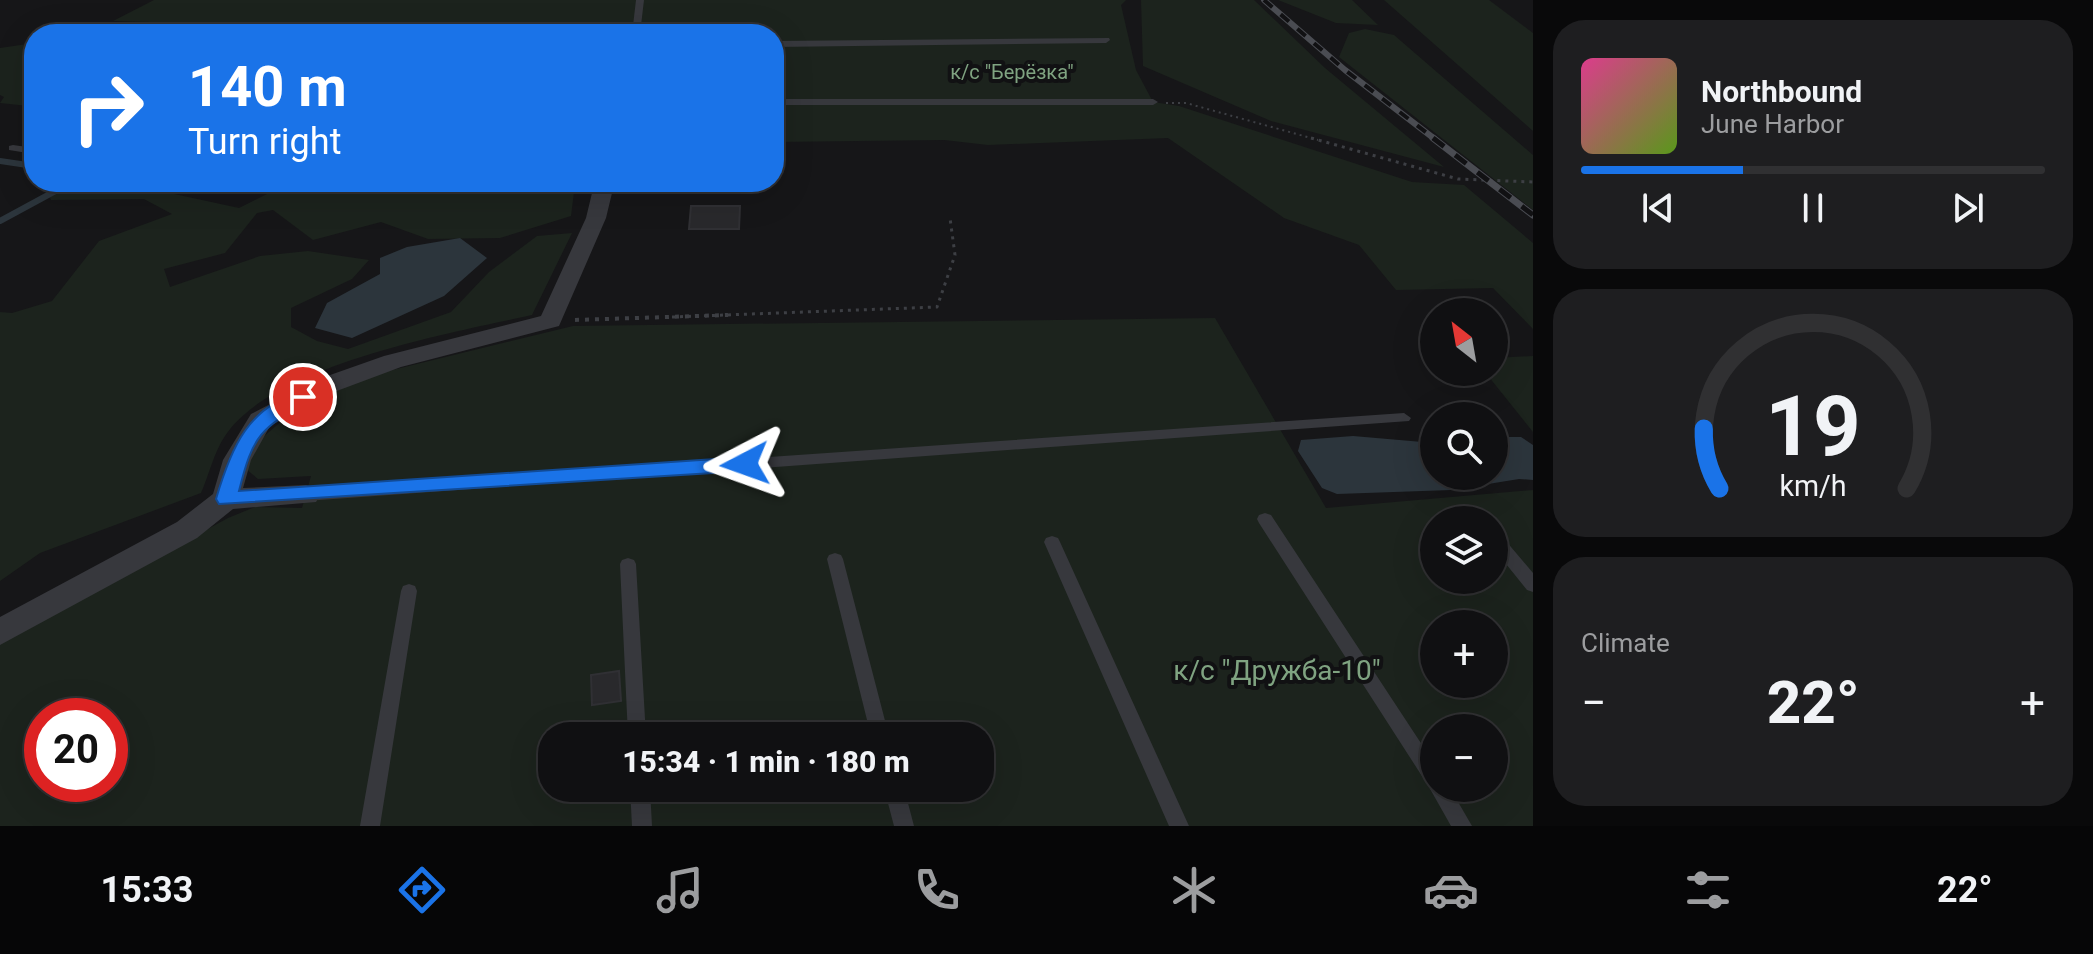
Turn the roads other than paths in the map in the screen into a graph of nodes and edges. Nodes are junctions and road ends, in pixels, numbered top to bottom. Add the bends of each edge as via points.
1 (640, 0) edge
2 (637, 24) edge
3 (1106, 40) dead end
4 (784, 44) edge
5 (784, 102) edge
6 (1153, 102) road end
7 (13, 148) dead end
8 (24, 150) edge
9 (603, 192) edge
10 (1404, 418) dead end
11 (306, 495) joint
12 (226, 499) junction
13 (1265, 519) dead end
14 (1052, 542) dead end
15 (1508, 555) edge
16 (835, 559) dead end
17 (628, 564) dead end
18 (1533, 585) edge
19 (409, 591) dead end
20 (0, 632) edge
21 (636, 722) edge
22 (876, 722) edge
23 (1420, 758) edge
24 (641, 802) edge
25 (898, 802) edge
26 (1447, 802) edge
27 (370, 826) edge
28 (642, 826) edge
29 (904, 826) edge
30 (1179, 826) edge
31 (1462, 826) edge

1 - 2 lane
3 - 4 lane
5 - 6 lane
7 - 8 lane
9 - 12 street via 551,321 393,361 325,386 260,420 237,460
10 - 11 lane
11 - 12 street
12 - 20 street via 187,530
13 - 23 lane
14 - 30 lane
15 - 18 lane
16 - 22 lane
17 - 21 lane
19 - 27 lane
24 - 28 lane
25 - 29 lane
26 - 31 lane

